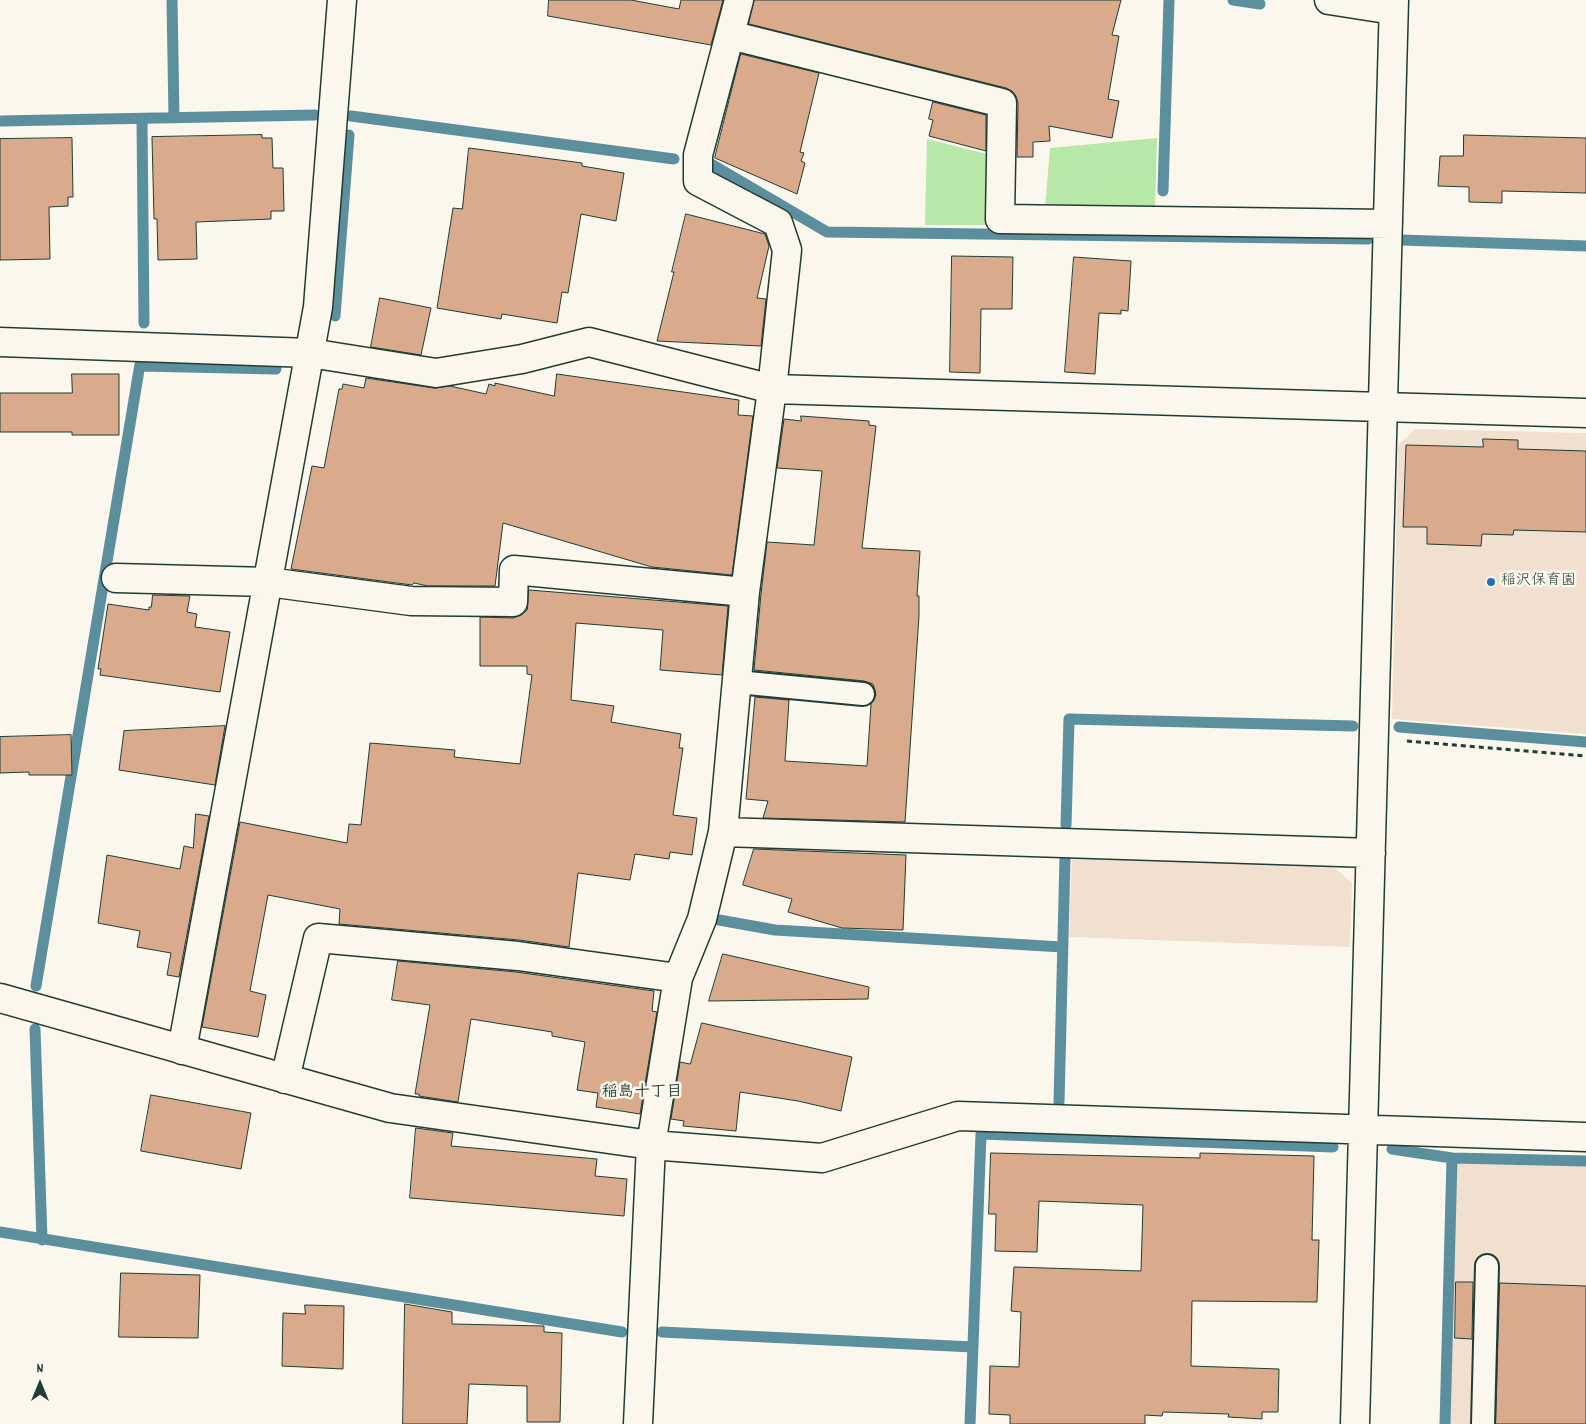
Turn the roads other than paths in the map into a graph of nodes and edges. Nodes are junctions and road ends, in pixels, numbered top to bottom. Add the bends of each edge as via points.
1 (342, 0) edge
2 (739, 0) edge
3 (1329, 0) edge
4 (1394, 5) edge
5 (730, 35) junction
6 (1388, 224) junction
7 (0, 342) edge
8 (310, 353) junction
9 (772, 389) junction
10 (1383, 407) junction
11 (1586, 413) edge
12 (116, 578) dead end
13 (268, 582) junction
14 (745, 592) junction
15 (737, 682) junction
16 (863, 694) dead end
17 (723, 832) junction
18 (1371, 853) junction
19 (678, 978) junction
20 (0, 998) edge
21 (182, 1050) junction
22 (285, 1079) junction
23 (1363, 1129) junction
24 (1586, 1137) edge
25 (651, 1145) junction
26 (1487, 1266) dead end
27 (638, 1424) edge
28 (1355, 1424) edge
29 (1484, 1424) edge

1 - 8 street via 318,307
2 - 5 street
3 - 4 street
4 - 6 street
5 - 6 street via 1002,103 1000,219
5 - 9 street via 698,155 698,181 778,223 787,250
6 - 10 street
7 - 8 street
8 - 9 street via 436,372 522,359 589,342
8 - 13 street
9 - 10 street
9 - 14 street
10 - 11 street
10 - 18 street
12 - 13 street
13 - 14 street via 411,601 513,602 514,570
13 - 21 street
14 - 15 street
15 - 16 lane
15 - 17 street
17 - 18 street
17 - 19 street via 702,919
18 - 23 street
19 - 22 street via 518,956 318,938
19 - 25 street
20 - 21 street
21 - 22 street
22 - 25 street via 390,1108
23 - 24 street
23 - 25 street via 958,1116 822,1158
23 - 28 street
25 - 27 street
26 - 29 lane

